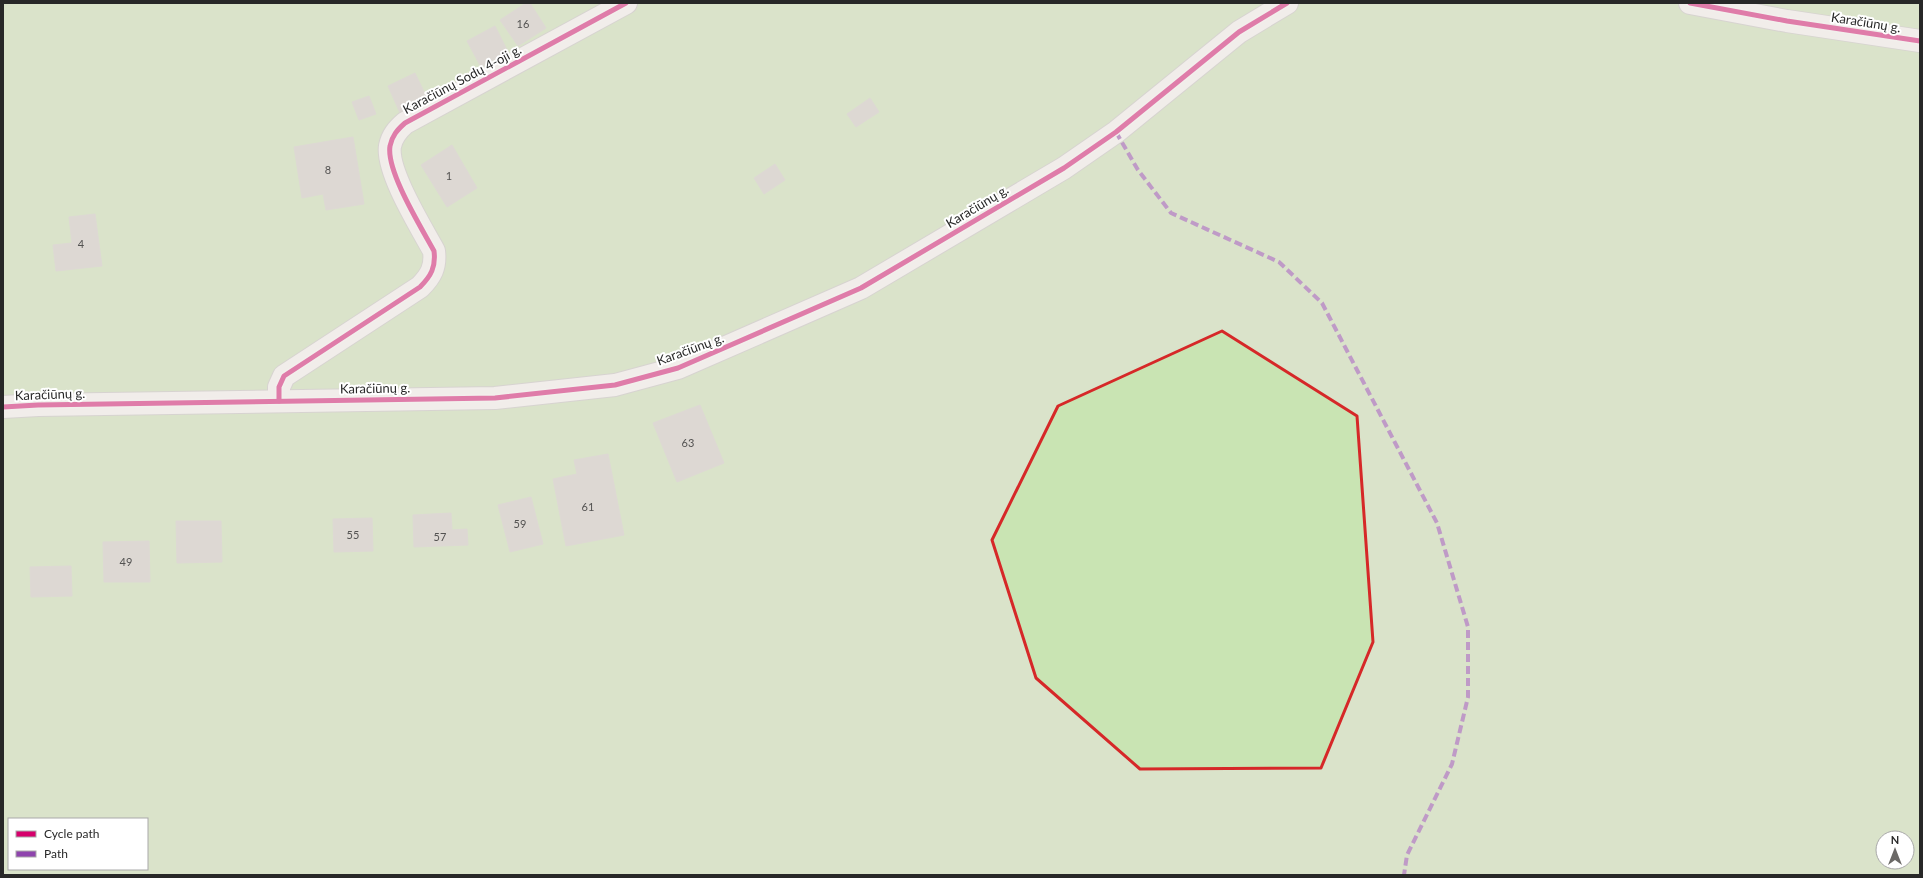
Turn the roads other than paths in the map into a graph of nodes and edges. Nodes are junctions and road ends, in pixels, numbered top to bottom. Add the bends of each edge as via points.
1 (626, 3) edge
2 (1287, 3) edge
3 (1690, 3) edge
4 (1920, 41) edge
5 (279, 401) junction
6 (3, 407) edge

1 - 5 street, Karačiūnų Sodų 4-oji g. via 404,123 397,130 391,142 390,160 395,176 434,251 435,263 429,278 420,287 284,376 279,387
2 - 5 street, Karačiūnų g. via 1239,32 1116,132 1064,168 861,288 678,368 615,385 510,396
3 - 4 street, Karačiūnų g.
5 - 6 street, Karačiūnų g.

